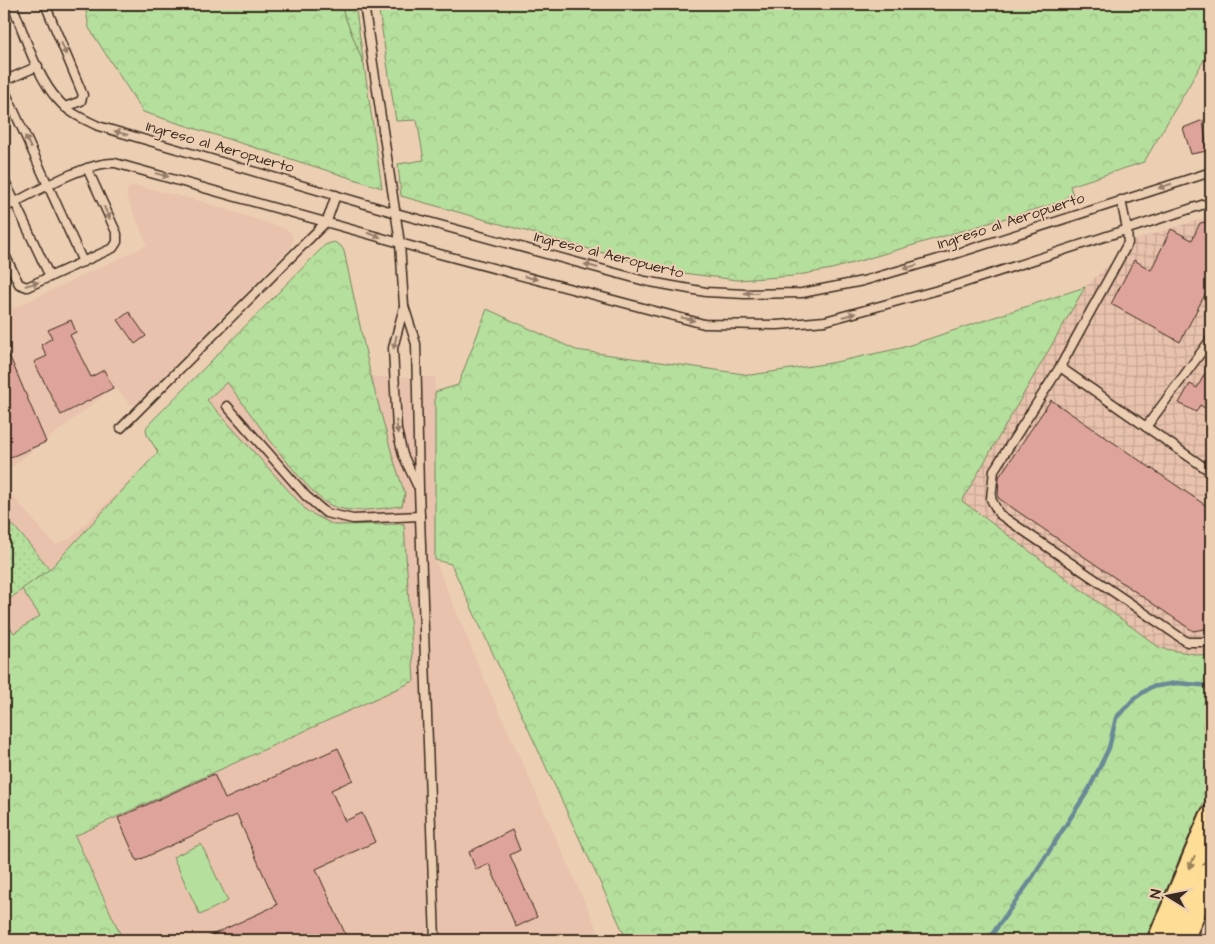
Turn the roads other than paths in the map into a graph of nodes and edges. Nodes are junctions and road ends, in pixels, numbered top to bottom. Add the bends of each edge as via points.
1 (12, 4) edge
2 (45, 4) edge
3 (364, 4) edge
4 (38, 66) junction
5 (4, 81) edge
6 (4, 89) edge
7 (65, 107) junction
8 (87, 168) junction
9 (1211, 172) edge
10 (4, 179) edge
11 (48, 186) junction
12 (336, 195) junction
13 (1121, 200) junction
14 (15, 202) junction
15 (1211, 202) edge
16 (4, 208) edge
17 (396, 213) junction
18 (327, 221) junction
19 (1127, 229) junction
20 (400, 243) junction
21 (4, 253) edge
22 (82, 262) junction
23 (50, 277) junction
24 (404, 306) junction
25 (1211, 338) edge
26 (1060, 367) junction
27 (227, 406) dead end
28 (1146, 427) junction
29 (121, 428) dead end
30 (1211, 472) edge
31 (419, 490) junction
32 (420, 516) junction
33 (1211, 642) edge
34 (1211, 817) edge
35 (1211, 872) edge
36 (435, 940) edge
37 (1159, 940) edge
38 (1182, 940) edge

1 - 4 lane, Ingreso al Aeropuerto
2 -> 7 lane via 83,95 80,101
3 - 17 lane
4 - 5 lane
4 - 7 lane, Ingreso al Aeropuerto via 54,96
11 -> 6 lane
12 -> 7 lane, Ingreso al Aeropuerto via 108,129 81,118
8 - 11 lane
8 -> 18 lane via 115,163
8 -> 22 lane via 117,234 117,242 113,248
9 -> 13 lane, Ingreso al Aeropuerto
10 - 14 lane
11 - 14 lane
11 - 22 lane
12 - 17 lane, Ingreso al Aeropuerto
12 - 18 lane
13 -> 17 lane, Ingreso al Aeropuerto via 943,258 802,293 706,292 645,281
13 - 19 lane
14 - 16 lane
14 - 23 lane
15 - 19 lane
17 - 20 lane
18 -> 20 lane
18 - 29 lane
20 -> 19 lane via 704,324 778,325 825,321 877,308
19 - 26 lane via 1128,243
20 - 24 lane
21 -> 23 lane via 22,286 31,286
22 - 23 lane
24 - 31 lane via 416,344
24 -> 31 lane via 393,348 397,430 403,455
25 - 28 lane
26 - 28 lane
26 - 33 lane via 994,470 991,499 999,514 1187,642
27 - 32 lane via 306,496 326,513 354,519
28 - 30 lane
31 - 32 lane
32 - 36 lane
34 -> 37 main road
35 - 38 main road

